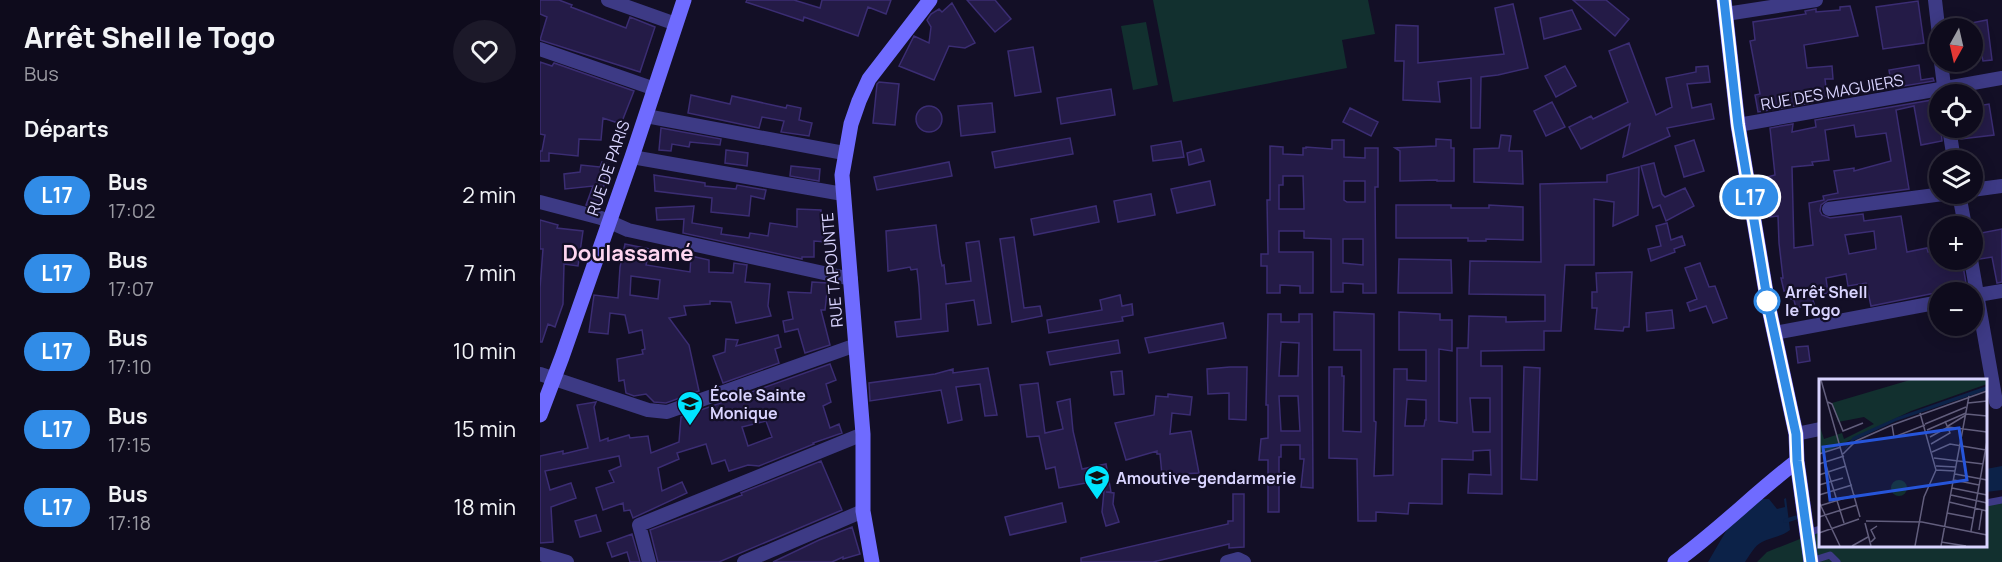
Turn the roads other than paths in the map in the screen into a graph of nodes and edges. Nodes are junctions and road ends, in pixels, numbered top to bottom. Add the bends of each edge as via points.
1 (608, 0) edge
2 (684, 0) edge
3 (930, 0) edge
4 (1816, 0) edge
5 (1935, 0) edge
6 (1725, 7) edge
7 (1937, 18) edge
8 (676, 24) junction
9 (540, 49) edge
10 (2002, 78) edge
11 (1978, 84) edge
12 (655, 89) junction
13 (1929, 95) edge
14 (646, 116) junction
15 (1738, 125) junction
16 (844, 153) junction
17 (632, 157) junction
18 (2002, 186) edge
19 (1983, 189) edge
20 (843, 194) junction
21 (1929, 196) edge
22 (540, 202) edge
23 (1829, 209) dead end
24 (609, 222) junction
25 (851, 279) junction
26 (2002, 291) edge
27 (1983, 295) edge
28 (1929, 304) edge
29 (1775, 333) junction
30 (1982, 336) edge
31 (856, 345) junction
32 (547, 377) edge
33 (1995, 403) edge
34 (540, 415) edge
35 (1819, 429) edge
36 (863, 434) junction
37 (1796, 434) junction
38 (1797, 461) junction
39 (2002, 500) edge
40 (1987, 503) edge
41 (863, 511) junction
42 (1814, 531) edge
43 (540, 554) edge
44 (1811, 561) edge
45 (567, 562) edge
46 (649, 562) edge
47 (744, 562) edge
48 (872, 562) edge
49 (1227, 562) edge
50 (1244, 562) edge
51 (1675, 562) edge
52 (1838, 562) edge

1 - 8 street
2 - 8 street, RUE DE PARIS
3 - 16 street, RUE TAPOUNTE via 869,79 858,100
4 - 6 street
5 - 7 street
6 - 15 street
8 - 12 street, RUE DE PARIS
9 - 12 street
10 - 11 street, RUE DES MAGUIERS
12 - 14 street, RUE DE PARIS
13 - 15 street, RUE DES MAGUIERS
14 - 16 street
14 - 17 street, RUE DE PARIS
15 - 29 street
16 - 20 street, RUE TAPOUNTE
17 - 20 street
17 - 24 street, RUE DE PARIS
18 - 19 street
20 - 25 street, RUE TAPOUNTE
21 - 23 street
22 - 24 street
24 - 25 street via 680,243
24 - 32 street, RUE DE PARIS
25 - 31 street, RUE TAPOUNTE
26 - 27 street
28 - 29 street
29 - 37 street
30 - 33 street
31 - 32 street via 668,412 648,410
31 - 36 street, RUE TAPOUNTE
32 - 34 street, RUE DE PARIS
35 - 37 street
36 - 41 street, RUE TAPOUNTE
36 - 46 street via 639,525
37 - 38 street
38 - 42 street via 1803,503
38 - 51 street
39 - 40 lane
41 - 47 street
41 - 48 street, RUE TAPOUNTE
42 - 44 street
43 - 45 street
44 - 52 lane via 1830,555
49 - 50 street

